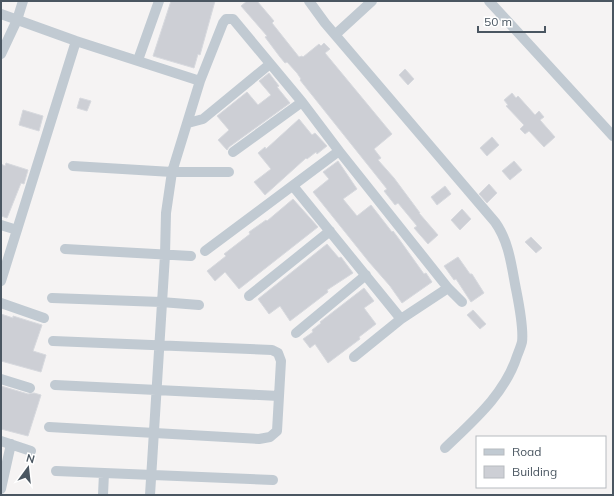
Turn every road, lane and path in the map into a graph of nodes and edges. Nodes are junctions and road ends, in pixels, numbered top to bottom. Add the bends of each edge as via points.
1 (23, 1) edge
2 (159, 1) edge
3 (309, 1) edge
4 (372, 1) edge
5 (489, 1) edge
6 (1, 14) edge
7 (17, 20) junction
8 (336, 34) junction
9 (76, 41) junction
10 (1, 54) edge
11 (138, 60) junction
12 (270, 64) junction
13 (200, 81) junction
14 (302, 102) junction
15 (188, 123) junction
16 (613, 136) edge
17 (339, 151) junction
18 (233, 152) dead end
19 (73, 166) dead end
20 (172, 172) junction
21 (229, 172) dead end
22 (293, 186) junction
23 (1, 225) edge
24 (17, 230) junction
25 (330, 231) junction
26 (65, 249) dead end
27 (205, 251) dead end
28 (165, 255) junction
29 (191, 256) dead end
30 (366, 275) junction
31 (1, 281) edge
32 (448, 288) junction
33 (249, 296) dead end
34 (52, 298) dead end
35 (161, 302) junction
36 (462, 302) dead end
37 (1, 303) edge
38 (200, 305) dead end
39 (44, 318) dead end
40 (401, 319) junction
41 (296, 334) dead end
42 (53, 340) dead end
43 (158, 346) junction
44 (354, 357) dead end
45 (1, 378) edge
46 (56, 385) dead end
47 (30, 388) dead end
48 (155, 391) junction
49 (279, 396) junction
50 (49, 427) dead end
51 (153, 434) junction
52 (1, 441) edge
53 (11, 444) junction
54 (445, 448) dead end
55 (31, 451) dead end
56 (56, 471) dead end
57 (104, 473) junction
58 (151, 475) junction
59 (273, 480) dead end
60 (1, 489) edge
61 (103, 495) edge
62 (150, 495) edge

1 - 7 street
2 - 11 street
3 - 8 street
4 - 8 street
5 - 16 street
6 - 7 street
7 - 9 street
7 - 10 street
8 - 54 street via 495,222 507,244 521,316 522,341 514,366 500,390 481,413
9 - 11 street
9 - 24 street
11 - 13 street
12 - 13 street via 233,19 226,19
12 - 14 street
12 - 15 street via 203,119
13 - 15 street
14 - 17 street
14 - 18 street
15 - 20 street
17 - 22 street
17 - 32 street
19 - 20 street
20 - 21 street
20 - 28 street via 166,212
22 - 25 street
22 - 27 street
23 - 24 street
24 - 31 street
25 - 30 street
25 - 33 street
26 - 28 street
28 - 29 street
28 - 35 street
30 - 40 street
30 - 41 street
32 - 36 street
32 - 40 street
34 - 35 street
35 - 38 street
35 - 43 street
37 - 39 street
40 - 44 street
42 - 43 street
43 - 48 street
43 - 49 street via 275,351 281,360
45 - 47 street
46 - 48 street
48 - 49 street
48 - 51 street
49 - 51 street via 277,431 270,437 259,439
50 - 51 street
51 - 58 street
52 - 53 street
53 - 55 street
53 - 60 street
56 - 57 street
57 - 58 street
57 - 61 street
58 - 59 street
58 - 62 street

